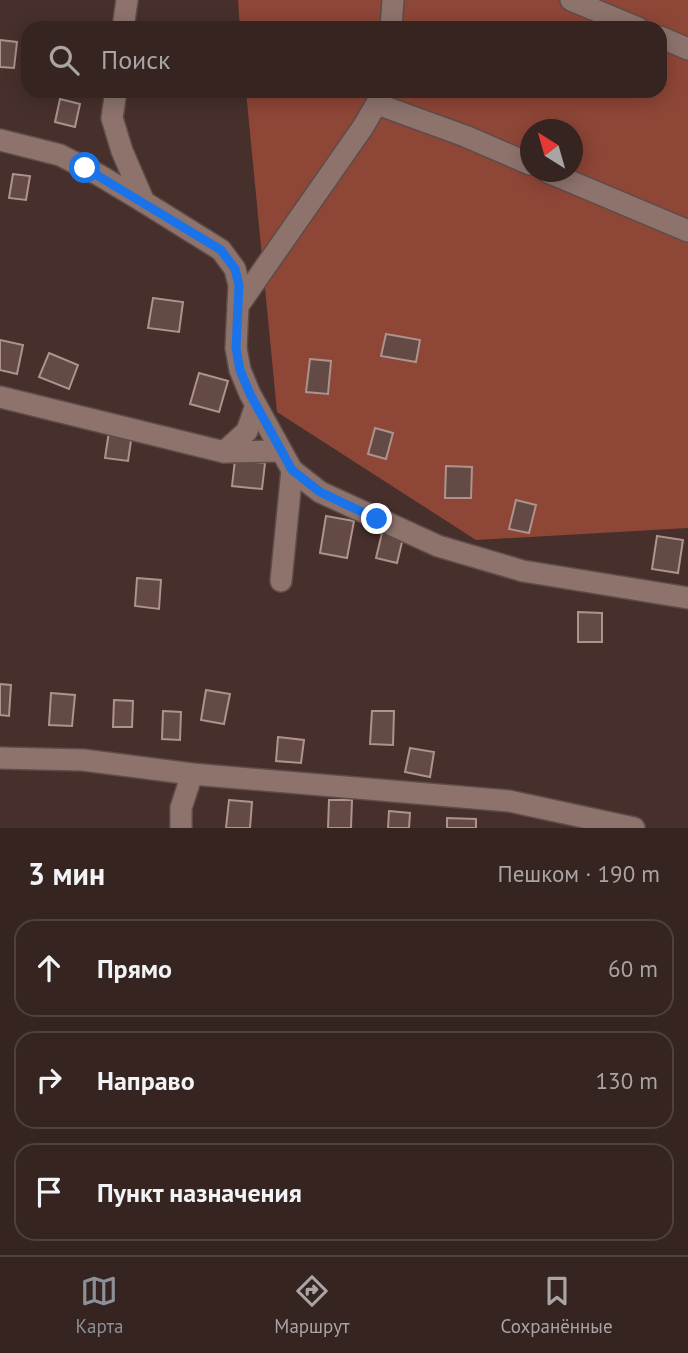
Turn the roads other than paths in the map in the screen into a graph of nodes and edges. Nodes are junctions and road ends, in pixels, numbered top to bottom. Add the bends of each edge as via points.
1 (127, 0) edge
2 (393, 0) edge
3 (570, 0) edge
4 (124, 21) edge
5 (392, 21) edge
6 (621, 21) edge
7 (667, 40) edge
8 (688, 49) edge
9 (115, 98) edge
10 (380, 98) edge
11 (383, 98) edge
12 (0, 140) edge
13 (120, 144) junction
14 (520, 160) edge
15 (85, 168) junction
16 (572, 182) edge
17 (144, 202) junction
18 (688, 231) edge
19 (237, 308) junction
20 (0, 397) edge
21 (256, 405) junction
22 (281, 451) junction
23 (223, 452) junction
24 (292, 470) junction
25 (281, 581) dead end
26 (688, 597) edge
27 (0, 758) edge
28 (192, 774) junction
29 (181, 828) edge
30 (634, 828) edge

1 - 4 street
2 - 5 street
3 - 6 street
7 - 8 street
9 - 13 street via 112,118
10 - 19 street
11 - 14 street
12 - 15 street via 60,155
13 - 15 street
13 - 17 street
15 - 17 street
16 - 18 street
17 - 19 street via 221,250 235,269
19 - 21 street via 240,370
20 - 23 street
21 - 22 street
21 - 23 street via 247,431
22 - 23 street
22 - 24 street
24 - 25 street
24 - 26 street via 320,492 438,546 523,570
27 - 28 street via 83,760
28 - 29 street via 181,808
28 - 30 street via 509,801

